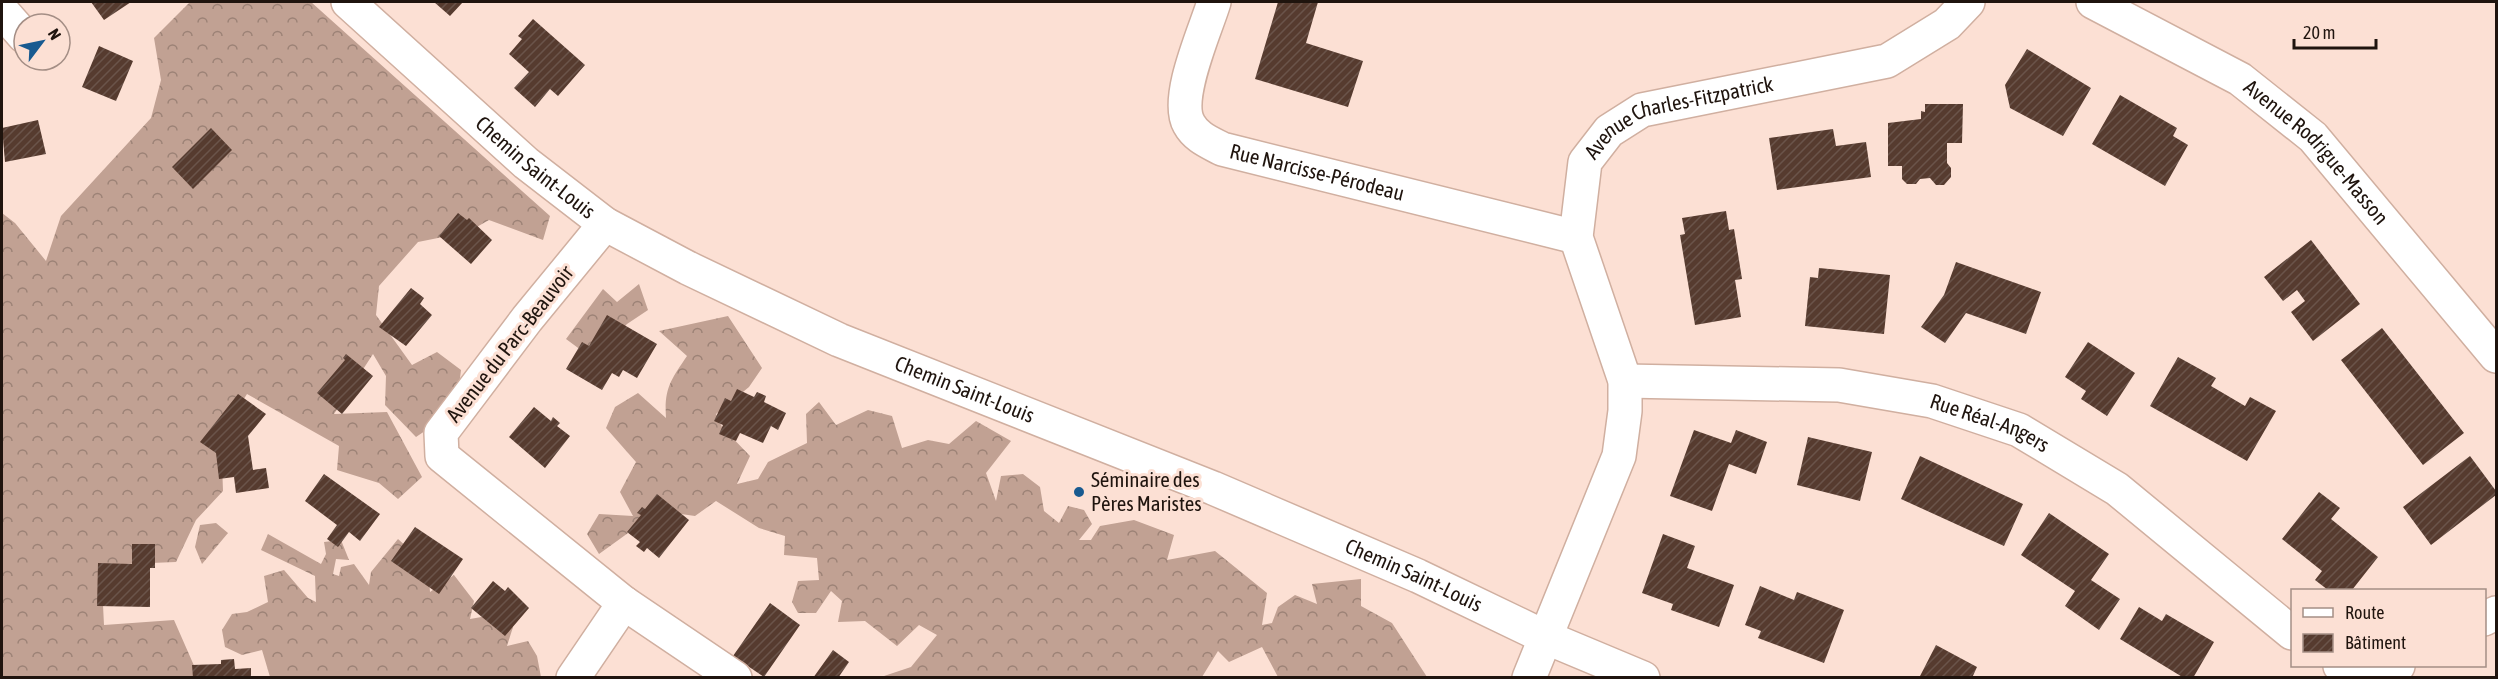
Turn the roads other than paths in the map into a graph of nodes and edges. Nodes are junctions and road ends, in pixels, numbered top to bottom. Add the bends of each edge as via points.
1 (348, 2) edge
2 (1214, 2) edge
3 (1968, 2) edge
4 (2093, 2) edge
5 (2, 11) edge
6 (12, 22) edge
7 (605, 224) junction
8 (1576, 237) junction
9 (2496, 356) edge
10 (1625, 381) junction
11 (624, 603) junction
12 (2291, 632) edge
13 (1545, 637) junction
14 (2342, 667) edge
15 (2397, 667) edge
16 (573, 678) edge
17 (735, 678) edge
18 (1529, 678) edge
19 (1643, 678) edge
20 (2365, 678) edge
21 (2381, 678) edge

1 - 7 street, Chemin Saint-Louis via 526,163
2 - 8 street, Rue Narcisse-Pérodeau via 1185,95 1188,122 1202,139 1222,148
3 - 8 street, Avenue Charles-Fitzpatrick via 1947,24 1887,61 1642,110 1609,131 1585,162
4 - 9 street, Avenue Rodrigue-Masson via 2240,79 2313,136
5 - 6 street
7 - 11 street, Avenue du Parc-Beauvoir via 441,433 442,456
7 - 13 street, Chemin Saint-Louis via 839,340 1213,488 1419,576
8 - 10 street, Avenue Charles-Fitzpatrick
10 - 12 street, Rue Réal-Angers via 1839,385 1932,401 2019,430 2117,489
10 - 13 street, Avenue Charles-Fitzpatrick via 1618,456
11 - 16 street
11 - 17 street, Avenue du Parc-Beauvoir
13 - 18 street, Avenue Charles-Fitzpatrick
13 - 19 street, Chemin Saint-Louis
14 - 20 street
15 - 21 street

